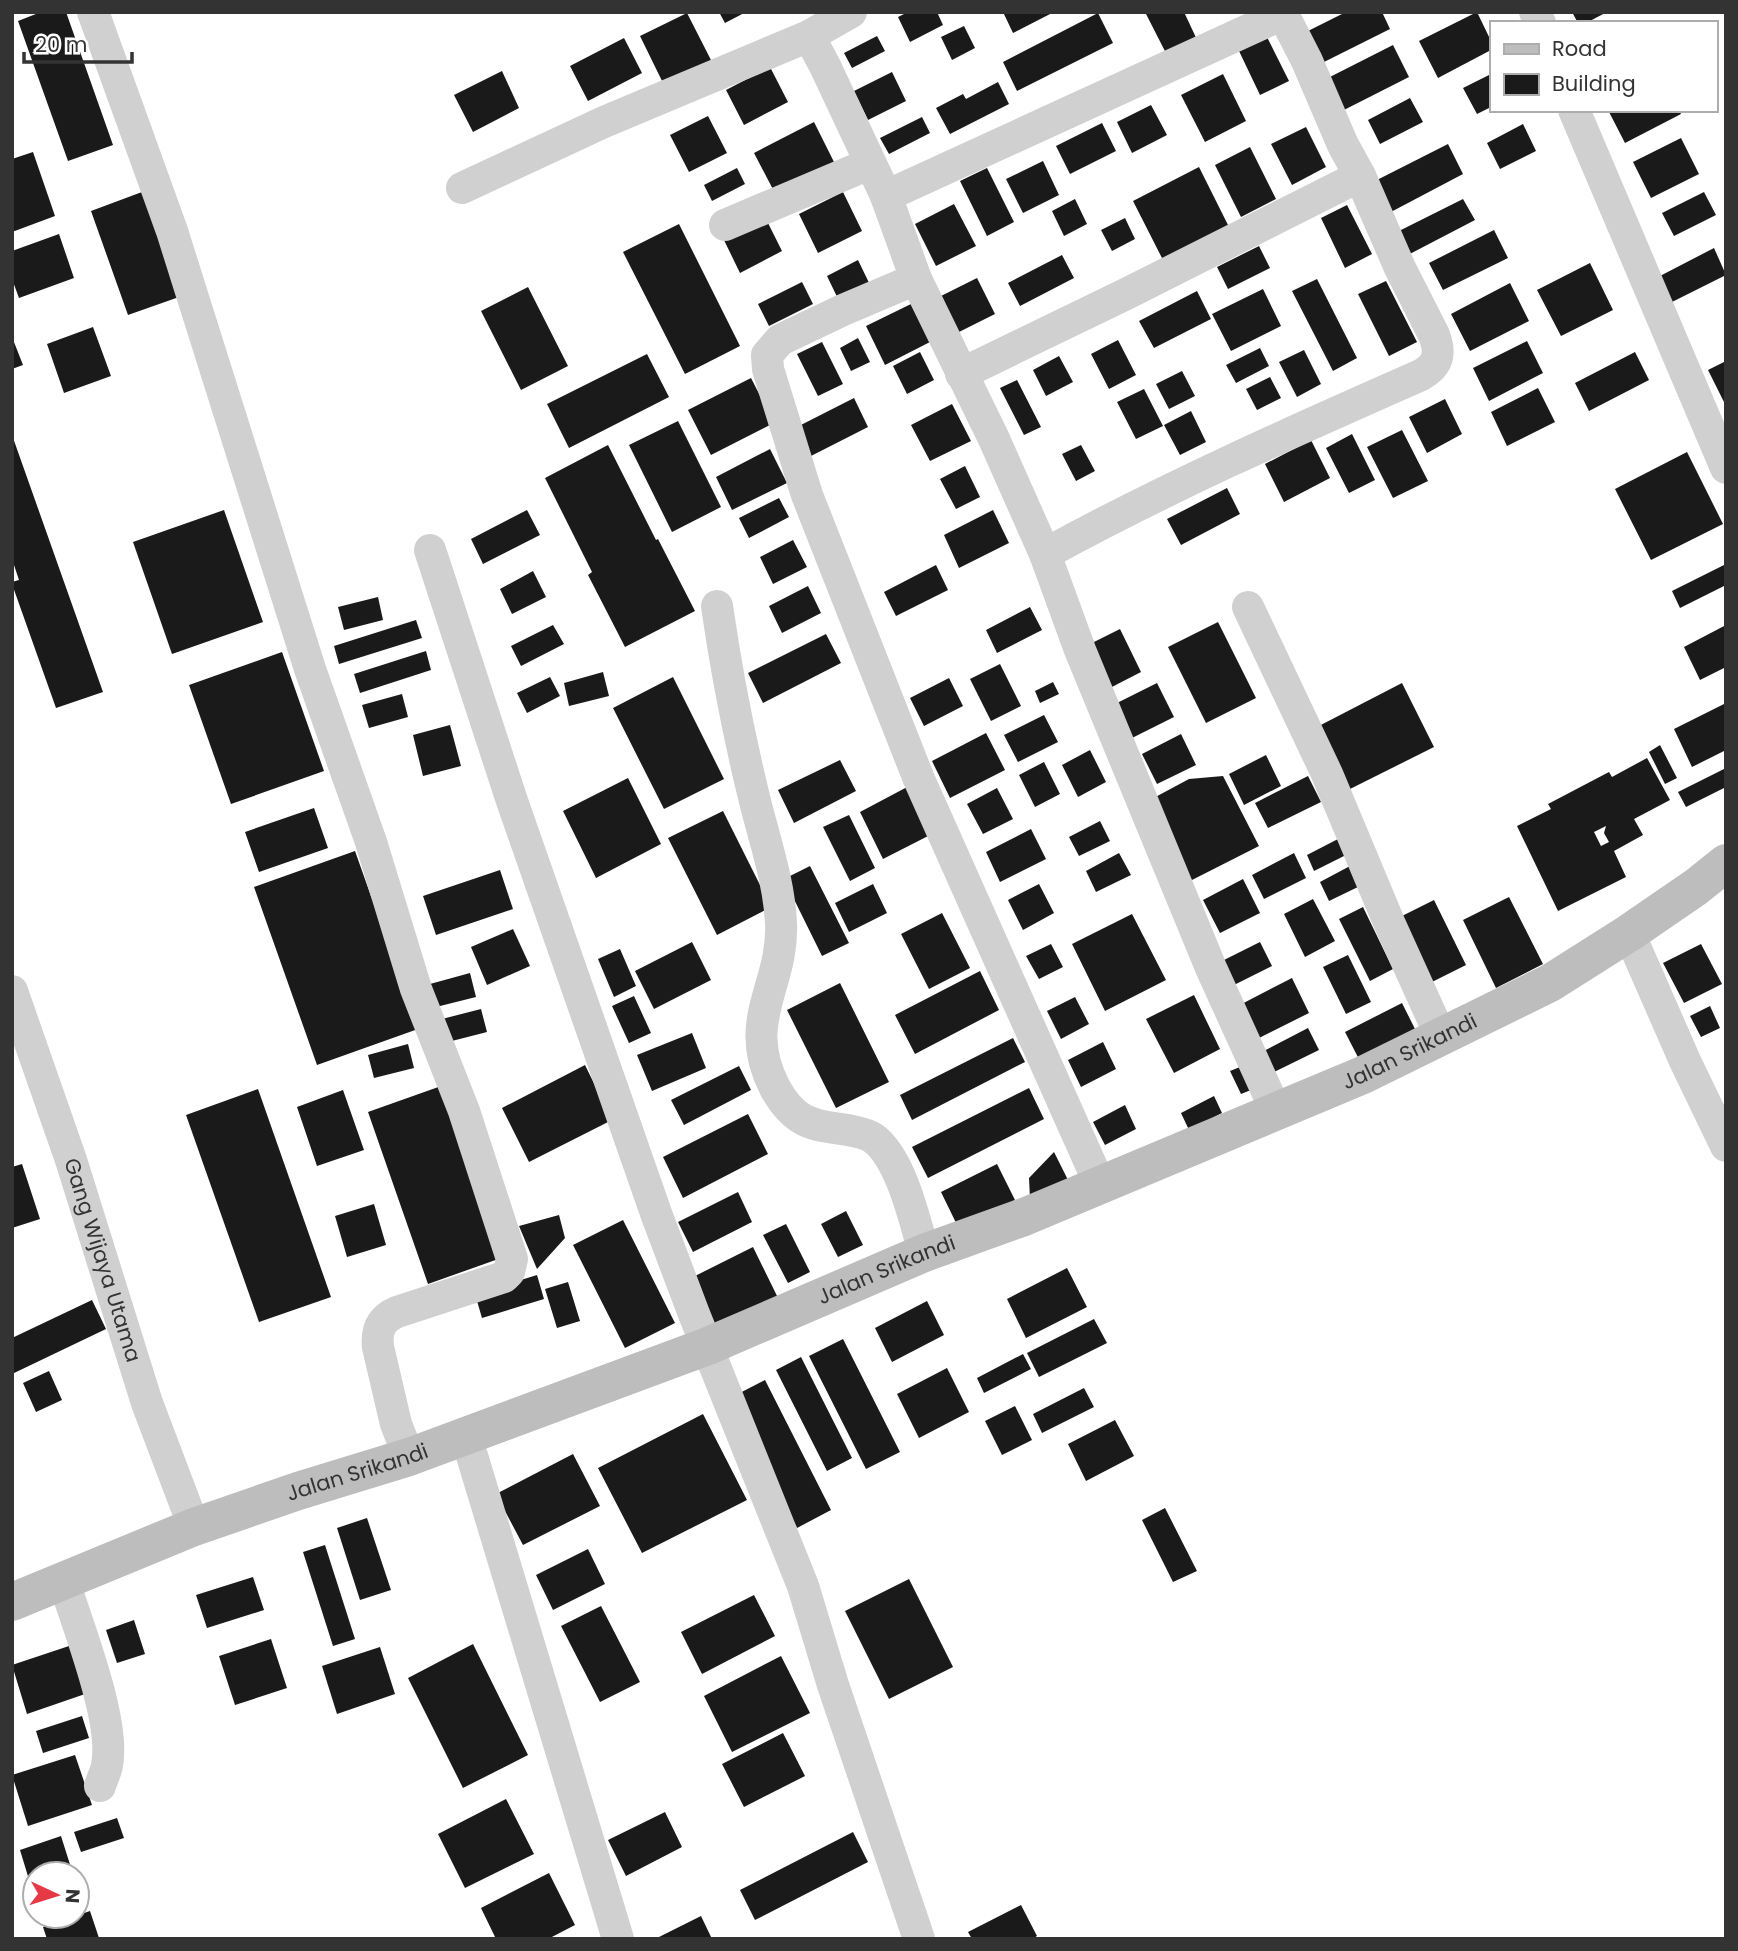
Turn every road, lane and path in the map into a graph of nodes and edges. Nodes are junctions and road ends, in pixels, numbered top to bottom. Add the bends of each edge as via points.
1 (93, 12) edge
2 (851, 12) edge
3 (1282, 13) edge
4 (809, 36) junction
5 (1575, 112) edge
6 (869, 164) junction
7 (1360, 176) junction
8 (462, 188) dead end
9 (886, 196) junction
10 (725, 225) dead end
11 (916, 279) junction
12 (961, 374) junction
13 (1726, 468) edge
14 (430, 550) dead end
15 (1045, 554) junction
16 (717, 606) dead end
17 (1248, 607) dead end
18 (1726, 863) edge
19 (1629, 933) junction
20 (12, 991) edge
21 (1441, 1037) junction
22 (1276, 1111) junction
23 (1726, 1146) edge
24 (1101, 1185) junction
25 (923, 1253) junction
26 (708, 1346) junction
27 (466, 1436) junction
28 (410, 1457) junction
29 (194, 1527) junction
30 (63, 1579) junction
31 (12, 1602) edge
32 (100, 1786) dead end
33 (618, 1939) edge
34 (919, 1939) edge

1 - 28 street via 172,231 310,669 512,1259 504,1277 397,1312 379,1326 377,1347 396,1424
2 - 4 street
3 - 7 street
3 - 9 street
4 - 6 street
4 - 8 street
5 - 13 street
6 - 9 street
6 - 10 street
7 - 12 street
7 - 15 street via 1434,335 1438,358 1431,370 1216,467
9 - 11 street
11 - 12 street
11 - 24 street via 780,340 767,355 768,369 807,495 918,777
12 - 15 street
14 - 26 street via 657,1216
15 - 22 street via 1211,968
16 - 25 street via 726,671 780,897 778,960 760,1032 764,1059 774,1087 791,1113 820,1127 862,1133 887,1153 914,1217
17 - 21 street via 1327,774
18 - 19 street, Jalan Srikandi
19 - 21 street, Jalan Srikandi via 1550,983
19 - 23 street
20 - 29 street, Gang Wijaya Utama via 147,1403
21 - 22 street, Jalan Srikandi
22 - 24 street, Jalan Srikandi
24 - 25 street, Jalan Srikandi
25 - 26 street, Jalan Srikandi
26 - 27 street, Jalan Srikandi
26 - 34 street via 803,1586
27 - 28 street, Jalan Srikandi
27 - 33 street
28 - 29 street, Jalan Srikandi
29 - 30 street, Jalan Srikandi
30 - 31 street, Jalan Srikandi
30 - 32 street via 105,1722 107,1766

